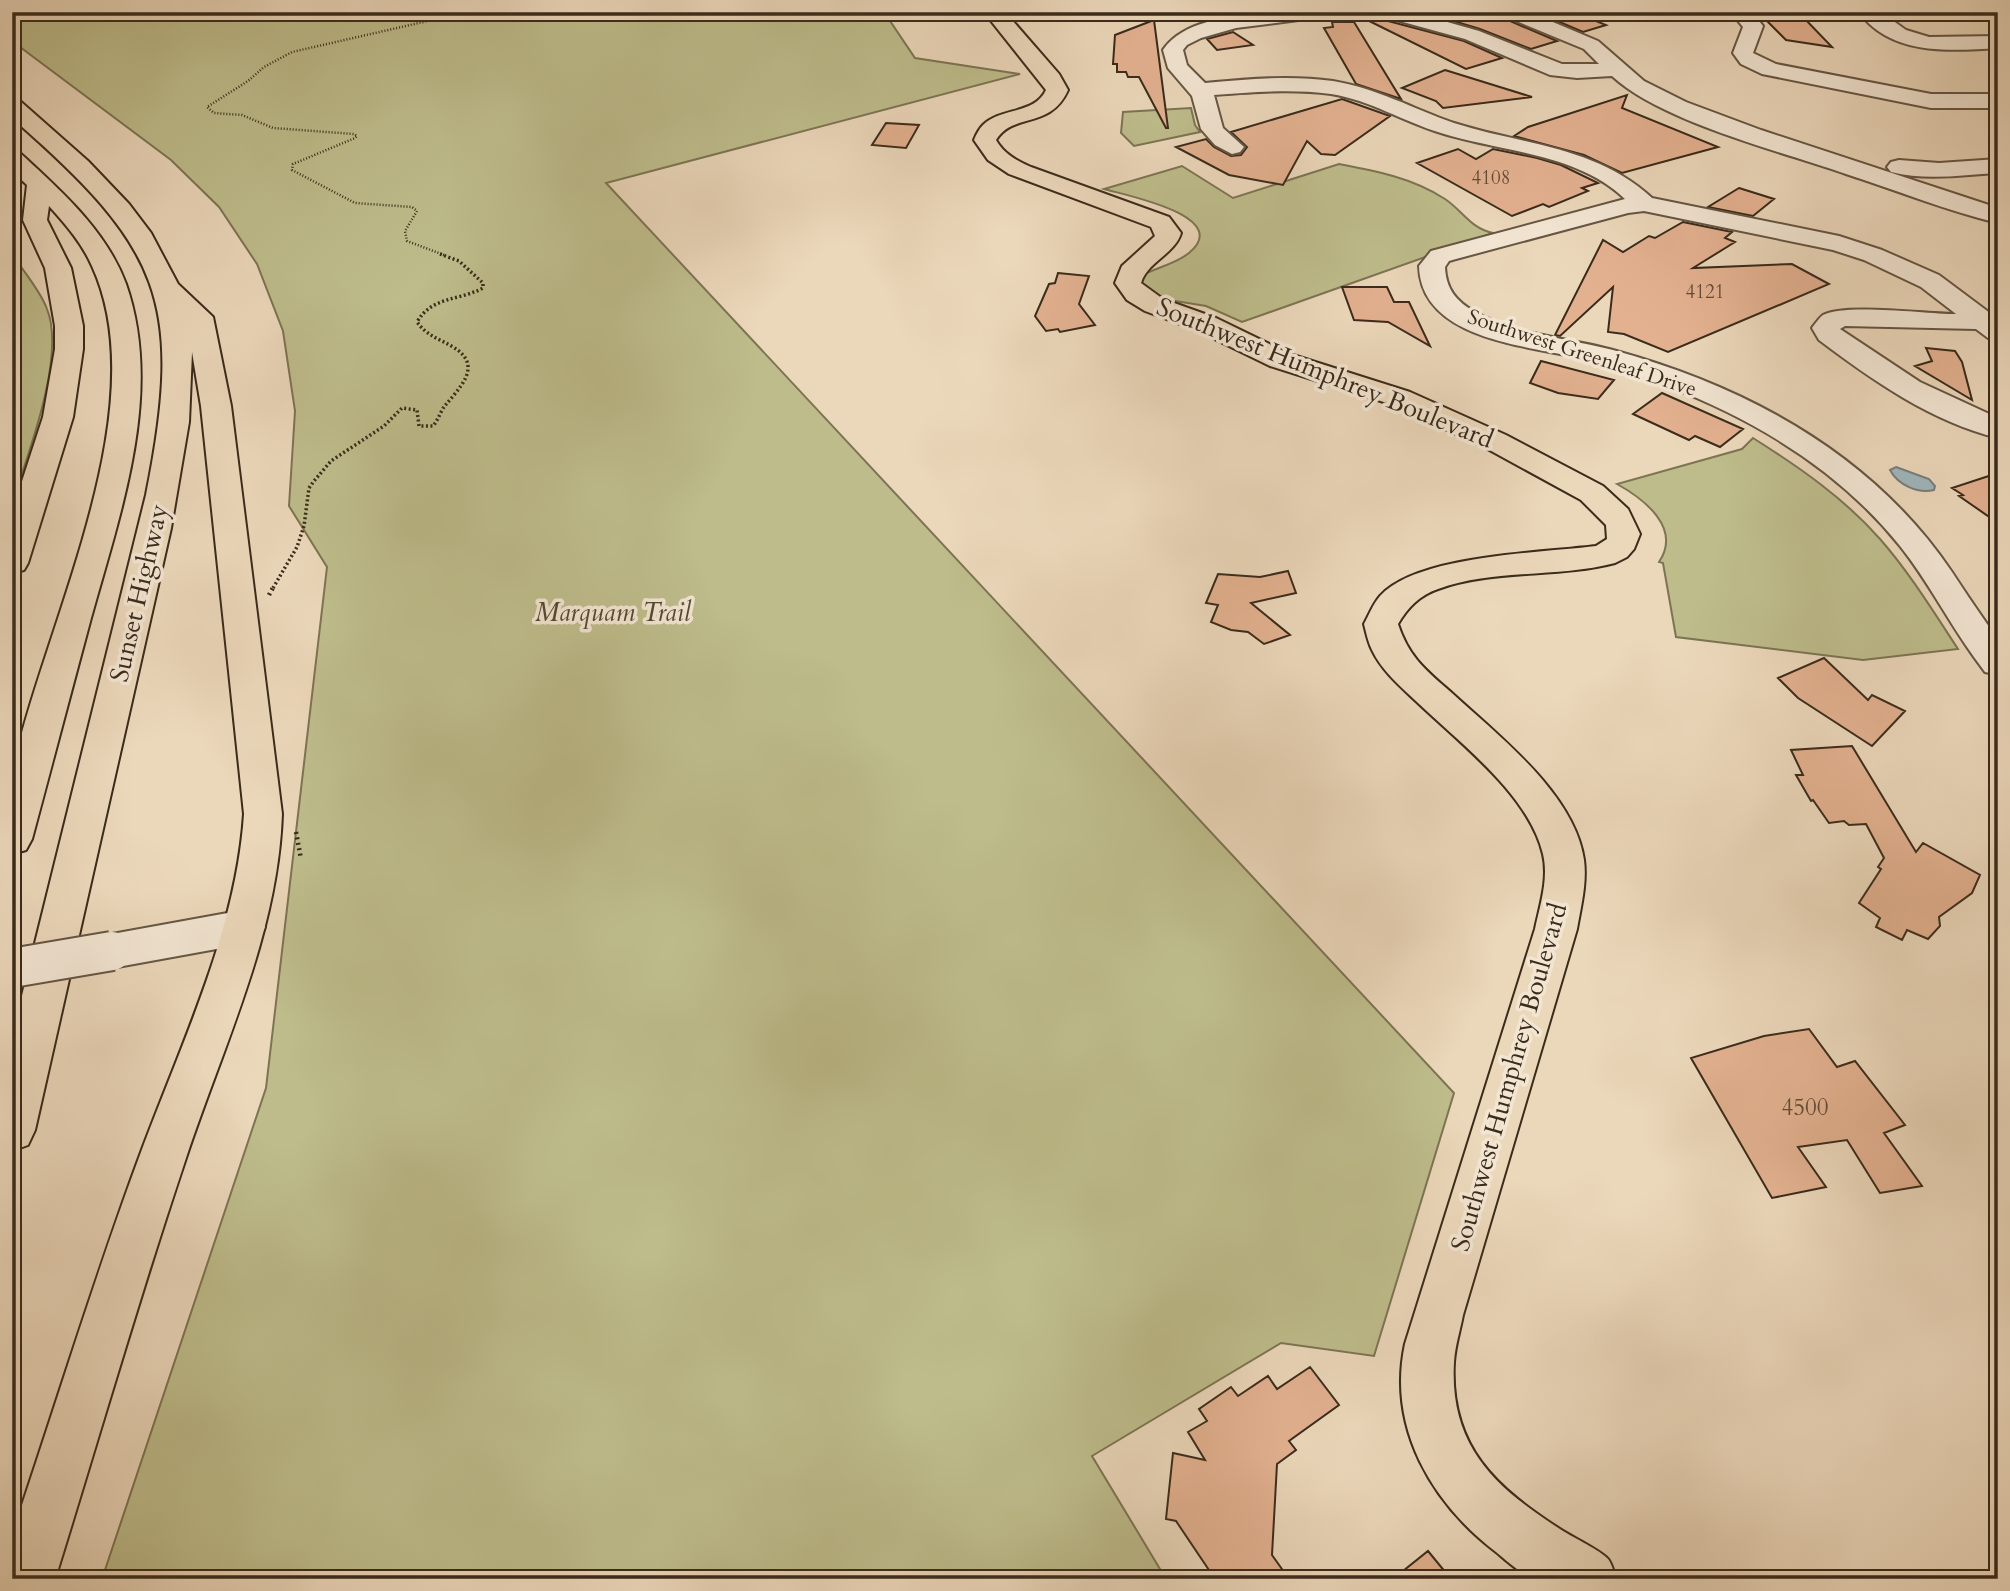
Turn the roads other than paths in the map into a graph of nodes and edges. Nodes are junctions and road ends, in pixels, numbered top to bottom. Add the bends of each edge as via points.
1 (994, 12) edge
2 (1314, 12) edge
3 (1388, 12) edge
4 (1511, 12) edge
5 (1741, 12) edge
6 (1869, 12) edge
7 (1998, 42) edge
8 (1618, 69) junction
9 (1200, 90) junction
10 (1998, 101) edge
11 (12, 107) edge
12 (1232, 147) dead end
13 (12, 158) edge
14 (1831, 159) junction
15 (1998, 166) edge
16 (38, 183) junction
17 (1644, 204) junction
18 (1998, 216) edge
19 (166, 287) junction
20 (1989, 326) edge
21 (1998, 429) edge
22 (12, 563) edge
23 (1998, 663) edge
24 (12, 839) edge
25 (244, 927) junction
26 (12, 968) edge
27 (12, 1130) edge
28 (26, 1579) edge
29 (1588, 1579) edge

1 - 29 main road, Southwest Humphrey Boulevard via 1056,90 1048,105 988,132 988,148 1023,172 1160,222 1167,238 1128,278 1136,294 1280,360 1400,398 1495,441 1592,493 1621,521 1623,539 1613,552 1428,580 1399,597 1381,624 1397,661 1536,797 1554,826 1563,856 1564,891 1556,929 1438,1315 1428,1362 1429,1411 1455,1475 1479,1503 1504,1527
2 - 9 street via 1213,27 1178,41 1173,51 1176,63
3 - 8 street via 1472,35 1558,70
4 - 8 street via 1591,45
5 - 10 street via 1753,26 1743,53 1770,69 1931,101
6 - 7 street via 1900,36 1915,41 1946,46
8 - 14 street via 1645,92 1678,107
9 - 12 street via 1213,131
9 - 17 street, Southwest Greenleaf Drive via 1293,85 1352,92 1452,129 1569,159 1622,185
11 - 19 main road, Sunset Highway via 108,194 142,241
13 - 16 main road, Sunset Highway
14 - 15 street via 1926,170
14 - 18 street
16 - 22 main road via 35,220 58,268 69,349 58,417
16 - 24 main road, Sunset Highway via 74,217 107,270 123,322 126,380 110,488
17 - 20 street, Southwest Greenleaf Drive via 1873,255 1930,282
17 - 23 street, Southwest Greenleaf Drive via 1440,256 1432,266 1432,279 1452,309 1483,326 1615,359 1689,384 1765,421 1822,457 1855,480 1899,524
19 - 25 main road via 199,317 216,406 264,837
19 - 27 main road, Sunset Highway via 177,357 167,468
20 - 21 street via 1843,318 1826,328 1897,383
25 - 26 street, bridge
25 - 28 main road via 160,1164

